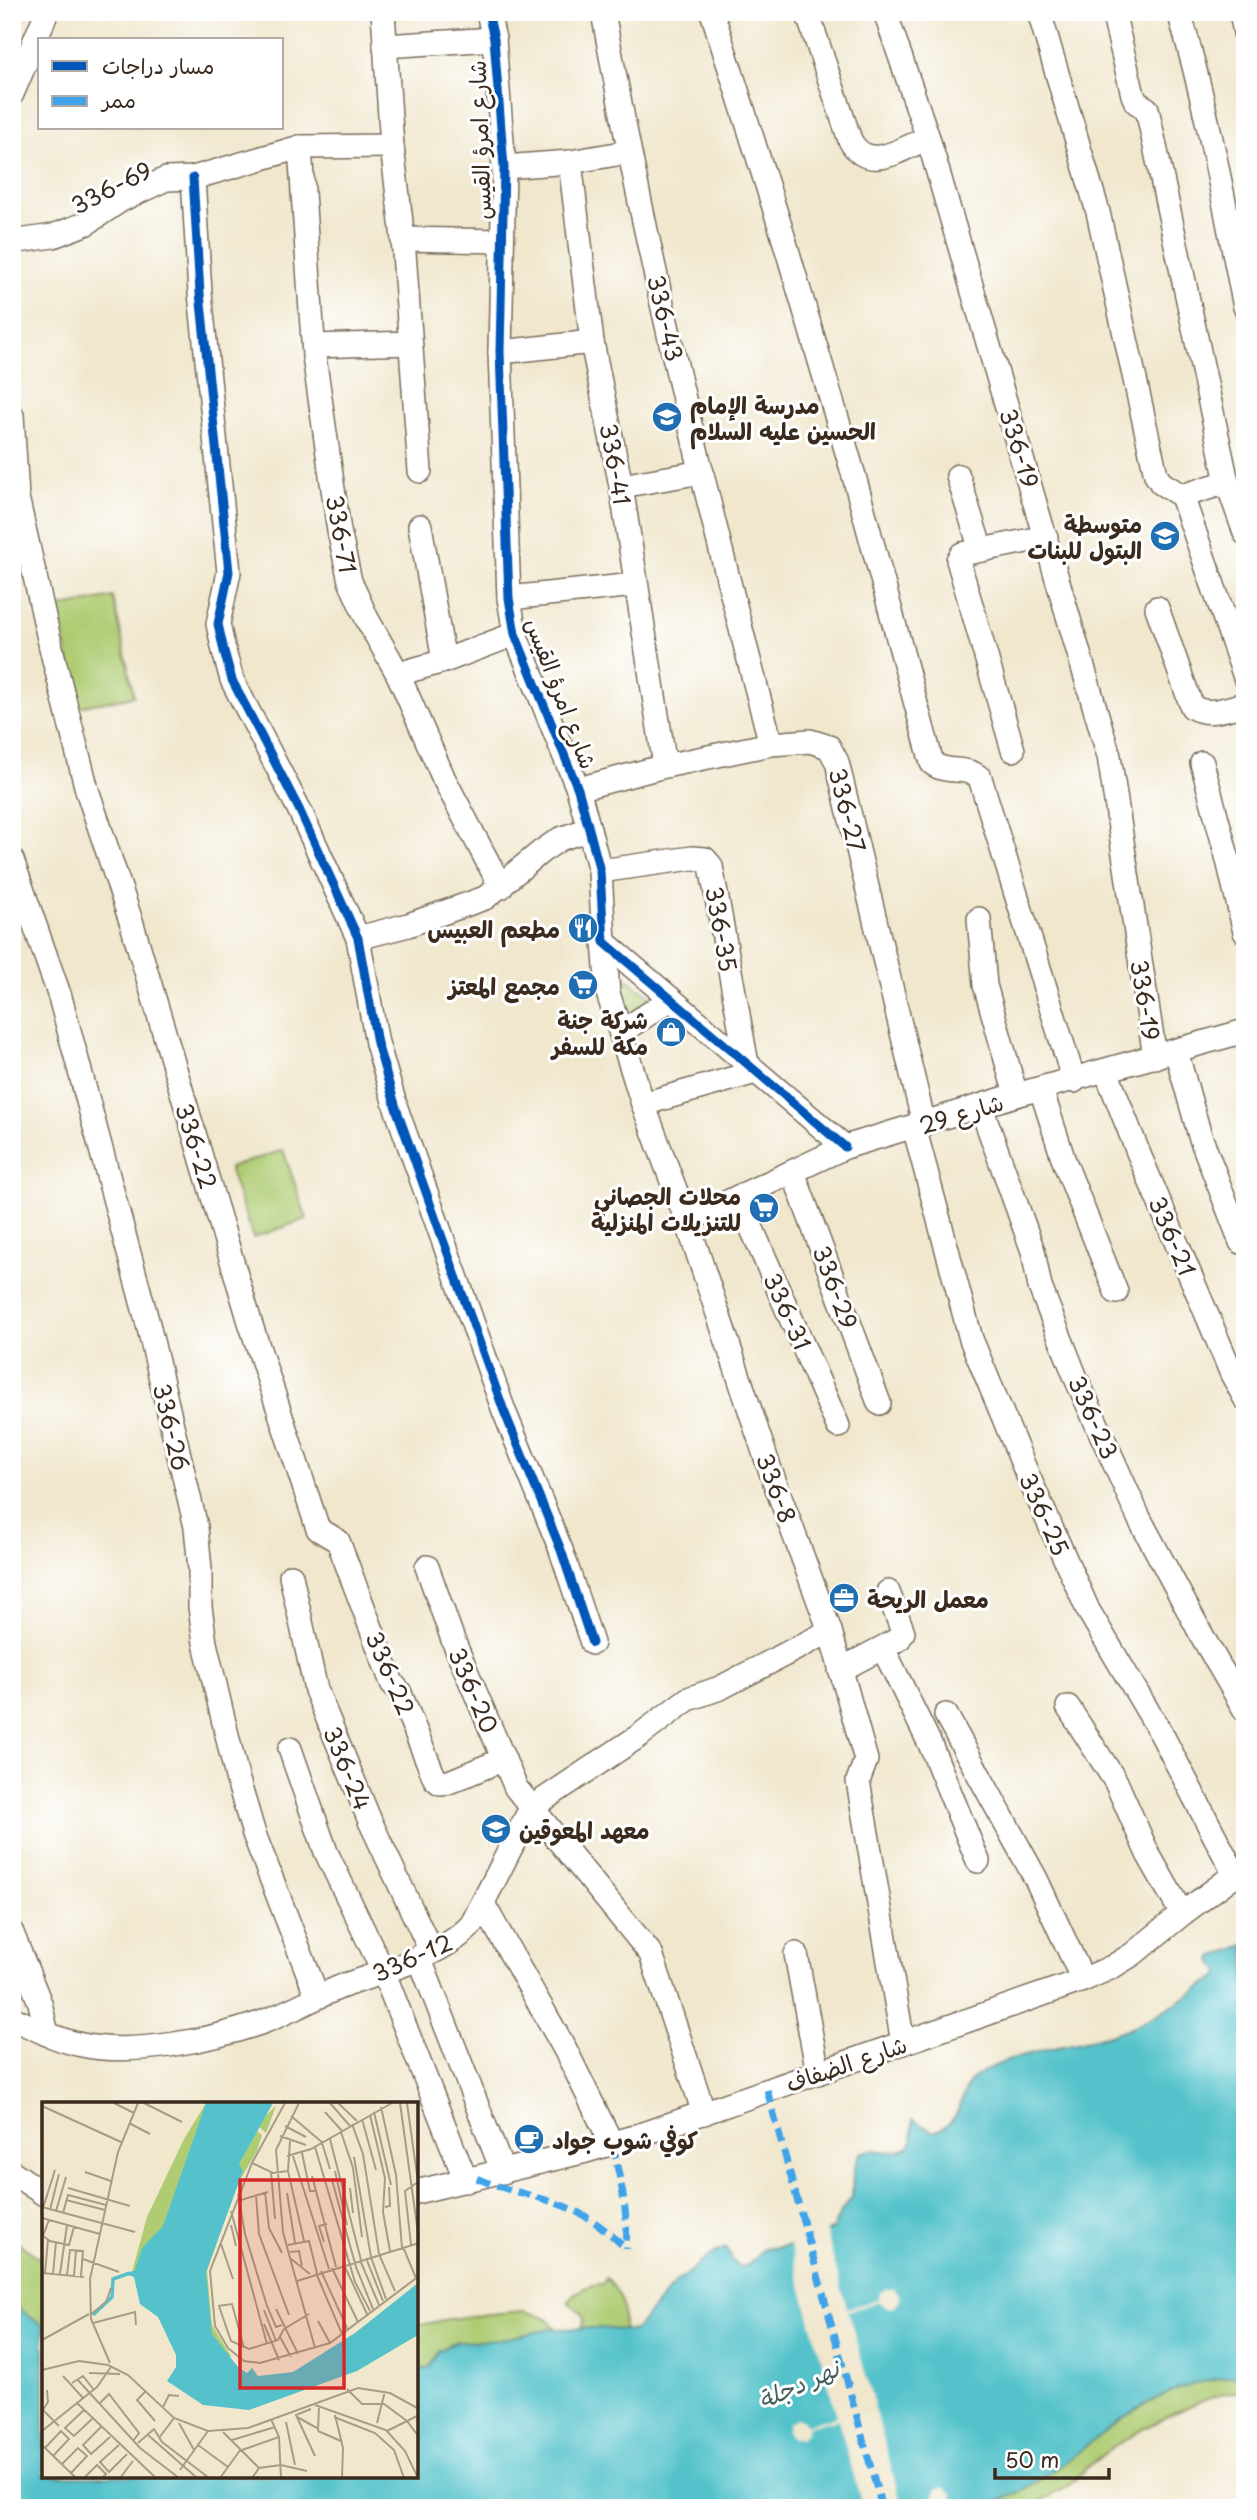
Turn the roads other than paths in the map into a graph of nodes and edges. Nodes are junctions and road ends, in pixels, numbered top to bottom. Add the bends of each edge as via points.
1 (47, 12) edge
2 (383, 12) edge
3 (488, 12) edge
4 (603, 12) edge
5 (712, 12) edge
6 (807, 12) edge
7 (885, 12) edge
8 (1039, 12) edge
9 (1113, 12) edge
10 (1179, 12) edge
11 (1241, 12) edge
12 (1245, 33) edge
13 (494, 39) junction
14 (385, 46) junction
15 (12, 94) edge
16 (928, 138) junction
17 (392, 146) junction
18 (300, 147) junction
19 (628, 152) junction
20 (570, 162) junction
21 (503, 167) junction
22 (193, 178) junction
23 (403, 239) junction
24 (501, 241) junction
25 (12, 242) edge
26 (1245, 307) edge
27 (593, 342) junction
28 (410, 344) junction
29 (314, 346) junction
30 (500, 352) junction
31 (12, 415) edge
32 (420, 471) dead end
33 (702, 472) junction
34 (958, 476) dead end
35 (1227, 482) junction
36 (621, 486) junction
37 (1182, 496) junction
38 (420, 526) dead end
39 (1245, 533) edge
40 (1046, 537) junction
41 (981, 550) junction
42 (635, 585) junction
43 (509, 598) junction
44 (1157, 608) dead end
45 (515, 634) junction
46 (444, 661) junction
47 (398, 674) junction
48 (1245, 677) edge
49 (1245, 704) edge
50 (771, 744) junction
51 (1013, 750) dead end
52 (1202, 763) dead end
53 (665, 766) junction
54 (578, 789) junction
55 (589, 829) junction
56 (1237, 857) edge
57 (12, 860) edge
58 (600, 871) junction
59 (501, 887) junction
60 (979, 919) dead end
61 (1245, 932) edge
62 (358, 938) junction
63 (604, 942) junction
64 (671, 999) junction
65 (1245, 1031) edge
66 (621, 1032) junction
67 (1166, 1054) junction
68 (751, 1068) junction
69 (1106, 1071) junction
70 (1074, 1081) junction
71 (1041, 1089) junction
72 (1016, 1095) junction
73 (643, 1104) junction
74 (981, 1108) junction
75 (919, 1126) junction
76 (845, 1147) junction
77 (793, 1171) junction
78 (738, 1197) junction
79 (687, 1221) junction
80 (1241, 1242) dead end
81 (1116, 1293) dead end
82 (1245, 1398) edge
83 (879, 1403) dead end
84 (838, 1426) dead end
85 (427, 1567) dead end
86 (292, 1576) dead end
87 (888, 1592) dead end
88 (830, 1631) junction
89 (593, 1643) dead end
90 (883, 1647) junction
91 (840, 1670) junction
92 (1068, 1707) dead end
93 (1245, 1710) edge
94 (946, 1715) dead end
95 (290, 1749) dead end
96 (504, 1759) junction
97 (531, 1808) junction
98 (978, 1861) dead end
99 (1240, 1871) edge
100 (483, 1904) junction
101 (1182, 1914) junction
102 (12, 1933) edge
103 (425, 1954) junction
104 (796, 1955) dead end
105 (383, 1971) junction
106 (1083, 1980) junction
107 (317, 1996) junction
108 (12, 2018) edge
109 (47, 2034) junction
110 (903, 2043) junction
111 (818, 2073) junction
112 (704, 2113) junction
113 (612, 2144) junction
114 (12, 2172) edge
115 (503, 2172) junction
116 (466, 2181) junction
117 (418, 2192) edge
118 (42, 2193) edge

1 - 15 street
2 - 14 street
3 - 13 street, شارع امرؤ القيس
4 - 19 street, 336-43
5 - 70 street via 854,476 932,763 942,769 973,771 980,778
6 - 16 street via 856,151 867,158 880,158
7 - 16 street, 336-19
8 - 37 street via 1097,212 1156,475
9 - 35 street via 1133,95 1147,109
10 - 26 street via 1217,164
11 - 12 street
13 - 14 street
13 - 21 street, شارع امرؤ القيس
14 - 17 street
16 - 40 street, 336-19
17 - 18 street, 336-69
17 - 23 street
18 - 22 street, 336-69
18 - 29 street, 336-71
19 - 20 street
19 - 33 street, 336-43
20 - 21 street
20 - 27 street, 336-41
21 - 24 street, شارع امرؤ القيس
22 - 25 street, 336-69 via 166,179 121,200 87,223 53,236
22 - 62 street via 229,572 218,624 223,651 232,680 299,809
23 - 24 street
23 - 28 street
24 - 30 street, شارع امرؤ القيس
27 - 30 street
27 - 36 street, 336-41
28 - 29 street
28 - 32 street
29 - 47 street, 336-71 via 350,581
30 - 43 street, شارع امرؤ القيس
31 - 96 street, 336-22 via 17,497 87,790 318,1529 338,1541 392,1683 435,1779 449,1782
33 - 36 street
33 - 50 street, 336-43
34 - 41 street
35 - 37 street
35 - 39 street
36 - 42 street, 336-41
37 - 48 street
38 - 46 street
40 - 41 street
40 - 67 street, 336-19 via 1109,756
41 - 51 street via 962,554 958,560
42 - 43 street
42 - 53 street, 336-41
43 - 45 street, شارع امرؤ القيس
44 - 49 street via 1192,707 1212,712
45 - 46 street
45 - 54 street, شارع امرؤ القيس
46 - 47 street
47 - 59 street, 336-71 via 444,779
50 - 53 street, 336-27
50 - 75 street, 336-27 via 810,741 829,747 837,762
52 - 56 street
53 - 54 street, 336-27
54 - 55 street, شارع امرؤ القيس
55 - 58 street, شارع امرؤ القيس
55 - 59 street via 560,839
56 - 61 street
57 - 107 street, 336-26 via 60,997 148,1324 195,1527 205,1643 237,1777 262,1856
58 - 63 street, شارع امرؤ القيس
58 - 68 street, 336-35 via 692,858 705,859 711,866
59 - 62 street via 452,910
60 - 72 street via 985,985
62 - 89 street via 377,1043 396,1108 503,1411 561,1550
63 - 64 street
63 - 66 street, 336-8 via 608,993
64 - 66 street
64 - 68 street
65 - 67 street, شارع 29
66 - 73 street, 336-8
67 - 69 street, شارع 29
67 - 80 street, 336-19
68 - 73 street
68 - 76 street
69 - 70 street, شارع 29
69 - 82 street, 336-21
70 - 71 street, شارع 29
71 - 72 street, شارع 29
71 - 81 street via 1063,1161
72 - 74 street, شارع 29
73 - 79 street, 336-8
74 - 75 street, شارع 29
74 - 93 street, 336-23 via 1032,1251 1040,1287 1076,1377 1139,1518
75 - 76 street, شارع 29
75 - 99 street, 336-25 via 971,1339 1025,1469 1088,1610
76 - 77 street, شارع 29
77 - 78 street, شارع 29
77 - 83 street, 336-29
78 - 79 street, شارع 29
78 - 84 street, 336-31
79 - 88 street, 336-8 via 768,1464
85 - 96 street, 336-20
86 - 103 street, 336-24 via 316,1689
87 - 90 street via 903,1632
88 - 91 street, 336-8
88 - 97 street, 336-12 via 720,1688 688,1699
90 - 91 street
90 - 98 street via 930,1744
91 - 110 street, 336-8 via 866,1760 859,1781
92 - 101 street via 1116,1782 1148,1854
94 - 106 street via 1035,1879
95 - 105 street via 326,1852
96 - 97 street, 336-20
97 - 100 street, 336-12
97 - 112 street, 336-20 via 651,1954
99 - 101 street, شارع الضفاف
100 - 103 street, 336-12 via 465,1932
100 - 113 street via 566,2051
101 - 106 street, شارع الضفاف via 1133,1954
102 - 109 street via 40,2003
103 - 105 street, 336-12
103 - 115 street, 336-24
104 - 111 street
105 - 107 street, 336-12
105 - 116 street
106 - 110 street, شارع الضفاف
107 - 109 street, 336-12 via 261,2023 171,2043 99,2048
108 - 109 street, 336-12
110 - 111 street, شارع الضفاف
111 - 112 street, شارع الضفاف
112 - 113 street, شارع الضفاف
113 - 115 street, شارع الضفاف
114 - 118 street
115 - 116 street, شارع الضفاف
116 - 117 street, شارع الضفاف

